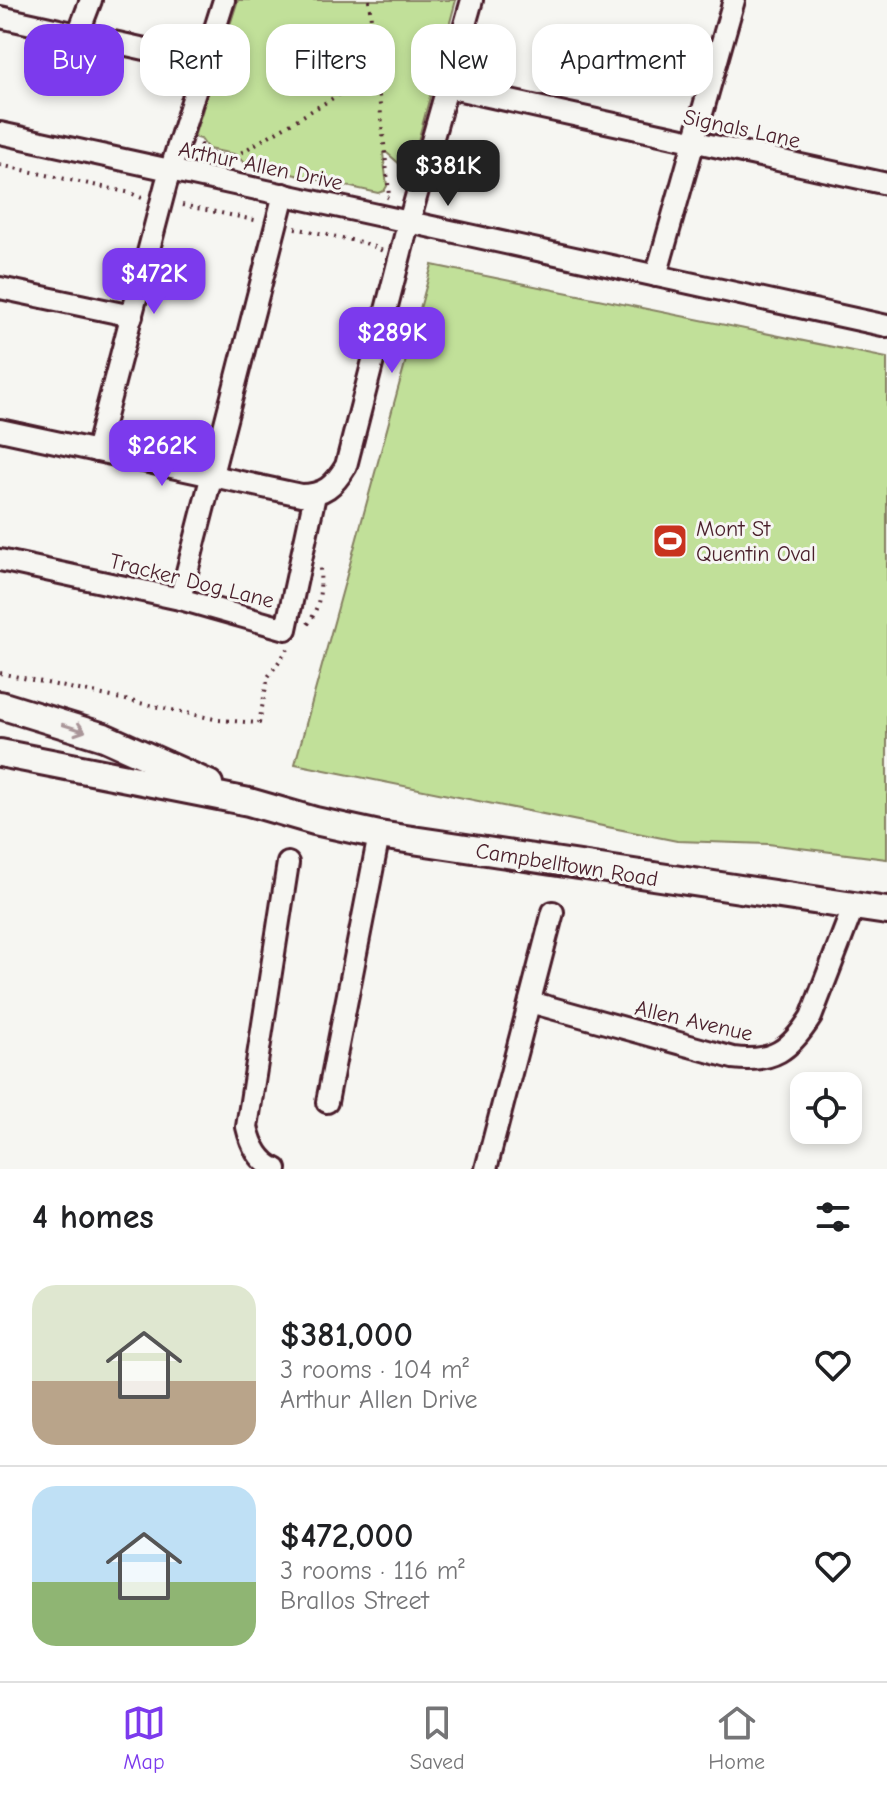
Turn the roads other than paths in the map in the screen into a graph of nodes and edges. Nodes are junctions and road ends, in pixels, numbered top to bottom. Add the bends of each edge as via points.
1 (91, 0) edge
2 (224, 0) edge
3 (472, 0) edge
4 (734, 0) edge
5 (0, 17) edge
6 (32, 24) edge
7 (82, 24) edge
8 (216, 24) edge
9 (465, 24) edge
10 (194, 96) edge
11 (445, 96) edge
12 (487, 96) edge
13 (0, 133) edge
14 (693, 142) junction
15 (171, 170) junction
16 (887, 184) edge
17 (284, 194) junction
18 (410, 223) junction
19 (656, 276) junction
20 (0, 288) edge
21 (132, 316) junction
22 (887, 326) edge
23 (0, 430) edge
24 (96, 451) junction
25 (211, 476) junction
26 (319, 494) junction
27 (0, 560) edge
28 (180, 599) junction
29 (0, 705) edge
30 (0, 753) edge
31 (249, 802) junction
32 (379, 835) junction
33 (288, 863) dead end
34 (853, 908) junction
35 (887, 911) edge
36 (553, 912) dead end
37 (530, 1002) junction
38 (327, 1102) dead end
39 (276, 1169) edge
40 (486, 1169) edge

1 - 7 street
2 - 8 street
3 - 9 street
4 - 14 street
5 - 6 street
10 - 15 street
11 - 18 street
12 - 14 street, Signals Lane
13 - 15 street, Arthur Allen Drive
14 - 16 street, Signals Lane
14 - 19 street
15 - 17 street, Arthur Allen Drive
15 - 21 street
17 - 18 street, Arthur Allen Drive
17 - 25 street
18 - 19 street, Arthur Allen Drive
18 - 26 street via 346,466
19 - 22 street, Arthur Allen Drive
20 - 21 street
21 - 24 street
23 - 24 street
24 - 25 street
25 - 26 street
25 - 28 street
26 - 28 street, Tracker Dog Lane via 286,629
27 - 28 street, Tracker Dog Lane
29 -> 31 main road, Campbelltown Road via 104,737
30 - 31 main road, Campbelltown Road
31 - 32 main road, Campbelltown Road
32 - 34 main road, Campbelltown Road
32 - 38 street
33 - 39 street via 247,1127 251,1143
34 - 35 main road, Campbelltown Road
34 - 37 street, Allen Avenue via 811,1017 781,1052 766,1058 733,1058
36 - 37 street
37 - 40 street

